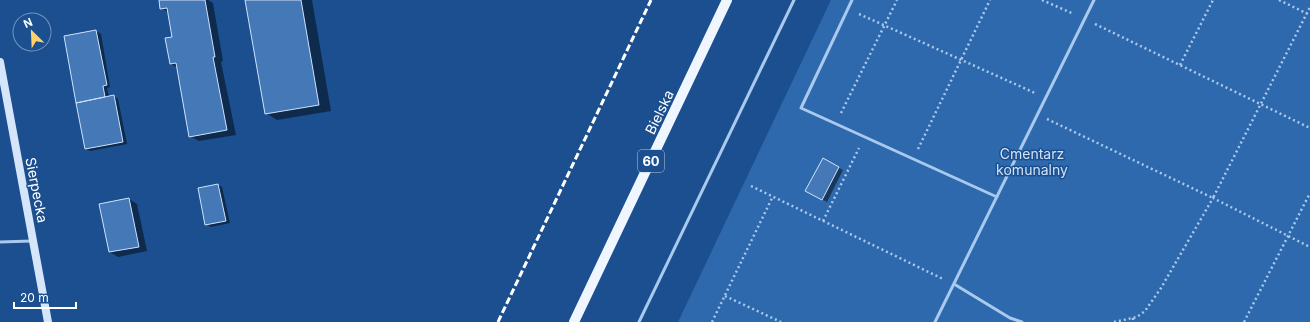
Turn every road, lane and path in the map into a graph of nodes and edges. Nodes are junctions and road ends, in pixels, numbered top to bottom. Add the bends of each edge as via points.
1 (728, 0) edge
2 (794, 0) edge
3 (852, 0) edge
4 (897, 0) edge
5 (990, 0) edge
6 (1042, 0) edge
7 (1094, 0) edge
8 (1213, 0) edge
9 (1279, 0) edge
10 (1310, 7) edge
11 (847, 9) junction
12 (1308, 14) edge
13 (1085, 19) junction
14 (884, 26) junction
15 (961, 60) junction
16 (0, 62) edge
17 (1180, 65) junction
18 (1046, 98) junction
19 (1262, 104) junction
20 (1037, 115) junction
21 (835, 124) junction
22 (1310, 128) edge
23 (864, 138) junction
24 (912, 159) junction
25 (751, 186) dead end
26 (1310, 193) edge
27 (773, 196) junction
28 (997, 197) junction
29 (1213, 198) junction
30 (823, 221) junction
31 (1288, 236) junction
32 (34, 241) junction
33 (0, 242) edge
34 (1310, 247) edge
35 (954, 284) junction
36 (724, 296) junction
37 (1133, 318) junction
38 (48, 322) edge
39 (574, 322) edge
40 (639, 322) edge
41 (712, 322) edge
42 (780, 322) edge
43 (935, 322) edge
44 (1022, 322) edge
45 (1114, 322) edge
46 (1134, 322) edge
47 (1244, 322) edge

1 - 39 main road, Bielska / 60
2 - 40 lane
3 - 11 lane
4 - 14 path
5 - 15 path
6 - 13 path
7 - 13 lane
8 - 17 path
9 - 12 path
10 - 12 path
11 - 14 path
11 - 21 lane via 801,108
12 - 19 path
13 - 17 path
13 - 18 lane
14 - 15 path
14 - 21 path
15 - 18 path
15 - 24 path
16 - 32 street, Sierpecka
17 - 19 path
18 - 20 lane
19 - 22 path
19 - 29 path
20 - 28 lane
20 - 29 path
21 - 23 lane
23 - 24 lane
23 - 30 path
24 - 28 lane
25 - 27 path
26 - 31 path
27 - 30 path
27 - 36 path
28 - 35 lane
29 - 31 path
29 - 37 path via 1161,288 1145,311
30 - 35 path
31 - 34 path
31 - 47 path
32 - 33 lane
32 - 38 street, Sierpecka
35 - 43 lane
35 - 44 lane via 1010,318
36 - 41 path
36 - 42 path
37 - 45 path
37 - 46 path

